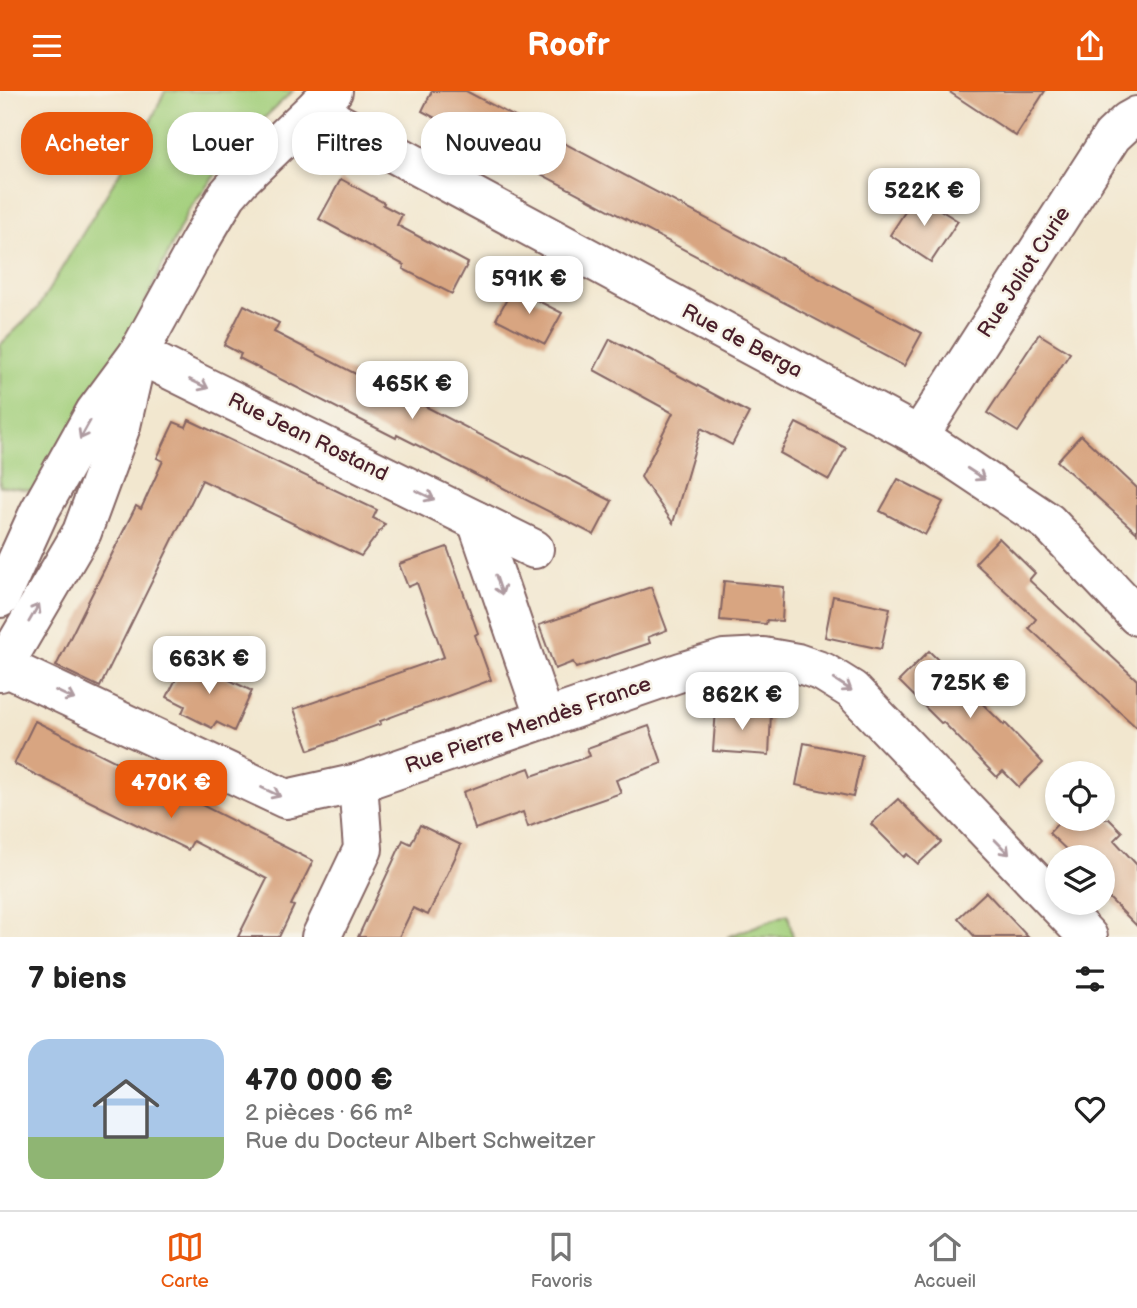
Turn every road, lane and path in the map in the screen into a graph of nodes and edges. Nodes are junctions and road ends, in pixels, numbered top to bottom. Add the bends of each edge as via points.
1 (326, 98) edge
2 (1137, 116) edge
3 (138, 354) junction
4 (919, 436) junction
5 (38, 512) junction
6 (477, 521) junction
7 (82, 532) junction
8 (534, 549) dead end
9 (0, 598) edge
10 (1137, 616) edge
11 (1, 666) edge
12 (545, 719) junction
13 (358, 783) junction
14 (321, 937) edge
15 (1088, 937) edge

1 - 3 street via 227,195
1 - 4 street, Rue de Berga via 336,122
2 - 4 street, Rue Joliot Curie via 1112,136
3 -> 5 street via 95,412
3 -> 6 street, Rue Jean Rostand
3 - 7 street via 121,426
4 -> 10 street, Rue de Berga via 1048,522
5 - 7 street
5 - 9 street
6 - 8 street, Rue Jean Rostand
6 -> 12 street
11 -> 7 street
11 -> 13 street, Rue Pierre Mendès France via 286,799
12 - 13 street, Rue Pierre Mendès France
12 -> 15 street, Rue Pierre Mendès France via 724,659 763,657 823,672 852,690
13 - 14 street via 363,849

